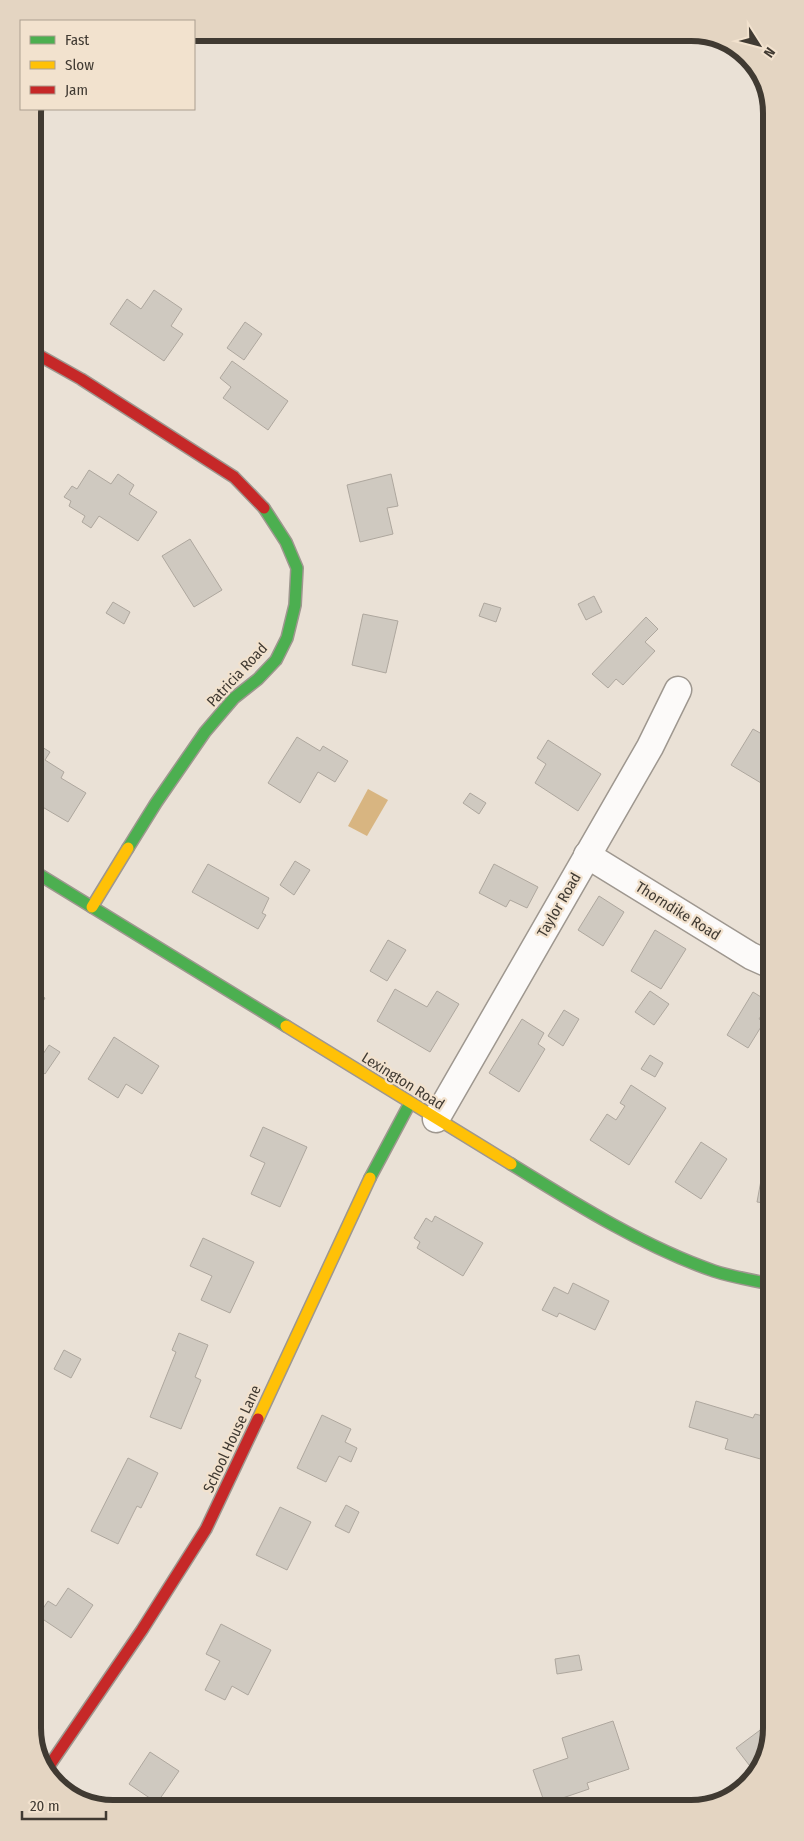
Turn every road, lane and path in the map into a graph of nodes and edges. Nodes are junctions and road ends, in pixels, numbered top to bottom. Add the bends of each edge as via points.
1 (41, 357) edge
2 (678, 690) dead end
3 (587, 856) junction
4 (41, 876) edge
5 (92, 907) junction
6 (763, 961) edge
7 (410, 1103) junction
8 (436, 1119) junction
9 (763, 1282) edge
10 (51, 1764) edge

1 - 5 street, Patricia Road via 234,477 265,510 286,542 297,568 295,605 276,660 234,698 205,732
2 - 3 street, Taylor Road via 650,747
3 - 6 street, Thorndike Road
3 - 8 street, Taylor Road
4 - 5 street, Lexington Road
5 - 7 street, Lexington Road
7 - 8 street, Lexington Road
7 - 10 street, School House Lane via 373,1172 206,1529
8 - 9 street, Lexington Road via 632,1235 715,1271

